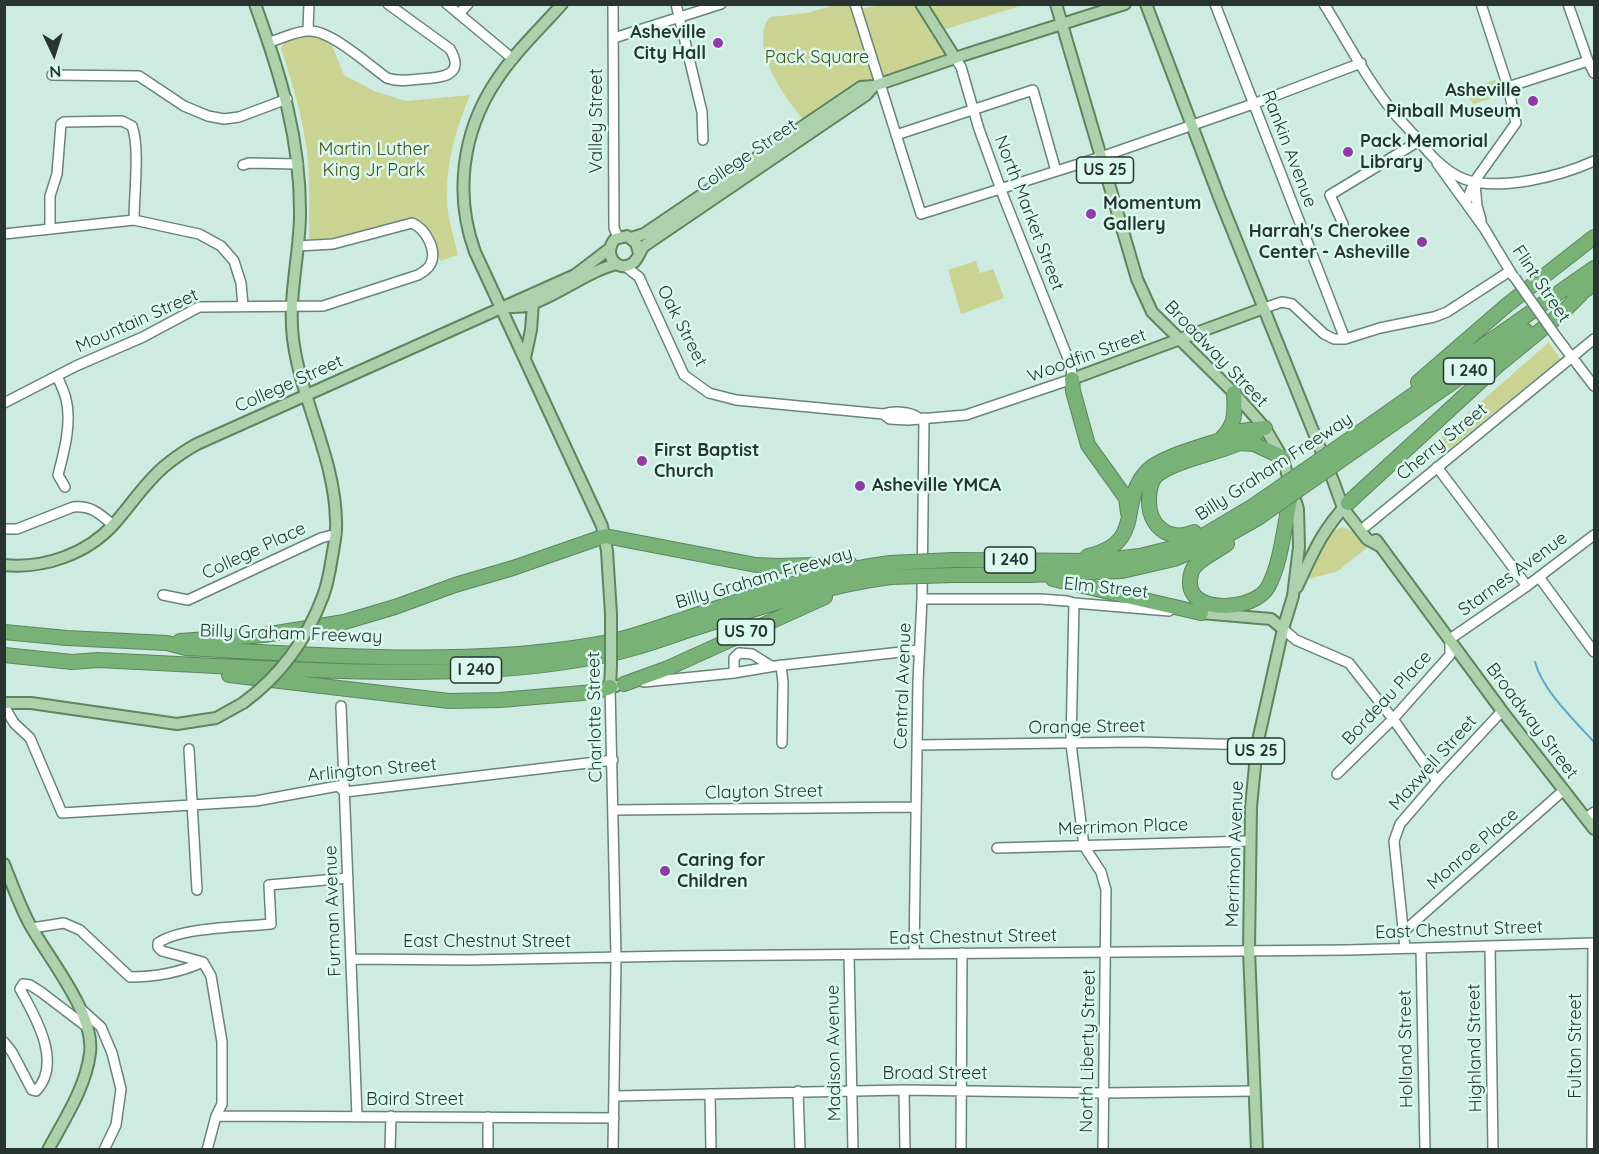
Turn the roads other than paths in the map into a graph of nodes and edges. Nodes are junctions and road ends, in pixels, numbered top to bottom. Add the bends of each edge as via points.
1 (255, 4) edge
2 (309, 4) edge
3 (388, 4) edge
4 (447, 4) edge
5 (468, 4) edge
6 (562, 4) edge
7 (613, 4) edge
8 (676, 4) edge
9 (721, 4) edge
10 (866, 4) edge
11 (921, 4) edge
12 (1056, 4) edge
13 (1125, 4) edge
14 (1146, 4) edge
15 (1215, 4) edge
16 (1324, 4) edge
17 (1481, 4) edge
18 (1569, 4) edge
19 (855, 5) edge
20 (459, 14) junction
21 (679, 18) junction
22 (1062, 25) junction
23 (308, 30) junction
24 (614, 38) junction
25 (269, 42) junction
26 (955, 58) junction
27 (513, 59) junction
28 (1588, 61) junction
29 (1361, 63) junction
30 (1594, 73) edge
31 (52, 75) dead end
32 (877, 85) junction
33 (1508, 87) junction
34 (287, 99) junction
35 (1253, 104) junction
36 (974, 110) junction
37 (1192, 125) junction
38 (896, 135) junction
39 (703, 140) dead end
40 (1419, 141) junction
41 (1101, 157) junction
42 (1434, 159) junction
43 (1594, 161) edge
44 (298, 164) junction
45 (243, 165) dead end
46 (1056, 171) junction
47 (1474, 182) junction
48 (1001, 189) junction
49 (698, 202) junction
50 (1466, 203) junction
51 (134, 220) junction
52 (1343, 224) dead end
53 (50, 228) junction
54 (1484, 228) junction
55 (4, 234) edge
56 (618, 237) junction
57 (1594, 237) edge
58 (631, 238) junction
59 (298, 246) junction
60 (609, 249) junction
61 (638, 255) junction
62 (621, 265) junction
63 (1594, 268) edge
64 (1513, 275) junction
65 (639, 278) junction
66 (1594, 284) edge
67 (1581, 294) junction
68 (533, 303) junction
69 (243, 306) junction
70 (291, 306) junction
71 (501, 307) junction
72 (1263, 308) junction
73 (1179, 339) junction
74 (1345, 339) junction
75 (1594, 339) edge
76 (1572, 357) junction
77 (525, 358) junction
78 (57, 376) junction
79 (1072, 379) junction
80 (1594, 386) edge
81 (700, 387) joint
82 (1233, 393) junction
83 (306, 394) junction
84 (4, 403) edge
85 (921, 418) junction
86 (1374, 423) junction
87 (1264, 428) junction
88 (1219, 441) junction
89 (1239, 444) junction
90 (1355, 444) junction
91 (1282, 457) junction
92 (1437, 467) junction
93 (64, 487) dead end
94 (1293, 489) junction
95 (1345, 506) junction
96 (1128, 520) junction
97 (1331, 521) junction
98 (1353, 521) junction
99 (1240, 522) junction
100 (113, 525) junction
101 (1366, 526) junction
102 (4, 529) edge
103 (336, 534) junction
104 (1594, 535) edge
105 (605, 536) junction
106 (1378, 545) junction
107 (1066, 561) junction
108 (4, 565) edge
109 (886, 568) junction
110 (1030, 575) junction
111 (1539, 577) junction
112 (869, 580) junction
113 (1527, 586) junction
114 (163, 595) dead end
115 (1293, 596) junction
116 (922, 599) junction
117 (1074, 603) junction
118 (1201, 613) junction
119 (1283, 629) junction
120 (4, 632) edge
121 (1450, 639) junction
122 (167, 643) junction
123 (919, 650) junction
124 (1594, 652) edge
125 (4, 655) edge
126 (72, 662) junction
127 (781, 665) junction
128 (771, 666) junction
129 (734, 673) junction
130 (624, 684) junction
131 (610, 687) junction
132 (4, 704) edge
133 (341, 706) dead end
134 (1502, 711) junction
135 (1393, 719) junction
136 (782, 743) dead end
137 (1071, 744) junction
138 (917, 745) junction
139 (1257, 745) junction
140 (189, 749) dead end
141 (613, 760) junction
142 (1337, 774) dead end
143 (1437, 781) junction
144 (1563, 790) junction
145 (345, 792) junction
146 (192, 806) junction
147 (916, 807) junction
148 (613, 810) junction
149 (1590, 815) edge
150 (1594, 829) edge
151 (1250, 841) junction
152 (1084, 846) junction
153 (997, 848) dead end
154 (4, 864) edge
155 (348, 878) junction
156 (197, 890) dead end
157 (32, 928) junction
158 (1403, 932) junction
159 (1594, 943) edge
160 (1490, 946) junction
161 (1405, 948) junction
162 (1421, 948) junction
163 (1250, 950) junction
164 (1107, 952) junction
165 (962, 953) junction
166 (914, 954) junction
167 (849, 955) junction
168 (616, 958) junction
169 (352, 959) junction
170 (203, 962) junction
171 (81, 1009) junction
172 (89, 1029) junction
173 (4, 1042) edge
174 (851, 1090) junction
175 (904, 1090) junction
176 (961, 1090) junction
177 (798, 1091) junction
178 (1254, 1091) junction
179 (1104, 1093) junction
180 (710, 1094) junction
181 (615, 1096) junction
182 (216, 1116) junction
183 (357, 1116) junction
184 (391, 1116) junction
185 (488, 1117) junction
186 (614, 1118) junction
187 (48, 1149) edge
188 (105, 1149) edge
189 (207, 1149) edge
190 (390, 1149) edge
191 (488, 1149) edge
192 (613, 1149) edge
193 (711, 1149) edge
194 (800, 1149) edge
195 (853, 1149) edge
196 (905, 1149) edge
197 (961, 1149) edge
198 (1103, 1149) edge
199 (1257, 1149) edge
200 (1425, 1149) edge
201 (1493, 1149) edge
202 (1592, 1149) edge

1 - 25 main road
2 - 23 street
3 - 23 street via 450,49 455,67 449,75 395,81 340,43
4 - 20 street
5 - 20 street
6 - 27 main road, Charlotte Street
7 - 24 street, Valley Street
8 - 21 street
9 - 21 street
10 - 19 street
11 - 26 main road
12 - 22 main road, US 25
13 - 22 main road, College Street
14 - 37 main road, Broadway Street
15 - 35 street, Rankin Avenue
16 - 29 street
17 - 33 street
18 - 28 street
19 - 32 street
20 - 27 street
21 - 24 street
21 - 39 street via 702,112
22 - 26 main road, College Street
22 - 41 main road, Broadway Street / US 25
23 - 25 street
24 - 56 street, Valley Street via 614,228
25 - 34 main road
26 - 32 main road, College Street
26 - 36 street, North Market Street
27 - 71 main road, Charlotte Street via 484,101 463,171 463,207 470,236
28 - 30 street
28 - 33 street
29 - 35 street
29 - 40 street via 1394,113
31 - 34 street via 138,76 184,106 224,119
32 - 38 street
32 - 49 main road, College Street via 861,87
33 - 47 street via 1516,123
34 - 44 main road
35 - 37 street
35 - 74 street, Rankin Avenue
36 - 38 street
36 - 46 street via 1033,90
36 - 48 street, North Market Street
37 - 41 street
37 - 72 main road, Broadway Street
38 - 48 street via 921,214
40 - 42 street
40 - 52 street via 1330,195
41 - 46 street
41 - 73 main road, Broadway Street / US 25 via 1142,290 1152,312
42 - 47 street
42 - 50 street, Flint Street
43 - 47 street via 1523,181
44 - 45 street
44 - 59 main road
46 - 48 street
47 - 50 street
47 - 54 street, Flint Street
48 - 79 street, North Market Street via 1071,366
49 - 58 main road, College Street
49 - 61 main road, College Street
50 - 54 street, Flint Street
51 - 53 street
51 - 53 street via 132,126 122,122 64,122 50,196
51 - 69 street via 199,234 221,246 238,271
53 - 55 street
54 - 64 street, Flint Street
56 - 58 main road
56 - 60 main road
57 - 86 highway via 1380,411
58 - 61 main road via 638,246
59 - 70 main road
59 - 70 street, Mountain Street via 333,244 412,223 421,227 432,252 431,263 418,274 322,306
60 - 62 main road via 610,256
60 - 71 main road, College Street via 575,275
61 - 62 main road via 630,264
61 - 65 street, Oak Street
62 - 65 street, Oak Street
62 - 68 main road, College Street via 599,269
63 - 86 highway, Billy Graham Freeway / I 240
64 - 74 street via 1440,315
64 - 76 street, Flint Street, bridge
65 - 81 street, Oak Street via 684,375
66 - 67 highway, Billy Graham Freeway / I 240
67 - 90 highway, Billy Graham Freeway / I 240
67 - 95 highway
68 - 71 main road, College Street
68 - 77 main road
69 - 70 street, Mountain Street
69 - 78 street, Mountain Street via 199,307
70 - 83 main road via 293,339
71 - 77 main road, Charlotte Street
71 - 83 main road, College Street
72 - 73 main road, Woodfin Street
72 - 74 street via 1282,302 1292,304 1324,334
72 - 95 main road, Broadway Street
73 - 79 main road, Woodfin Street
73 - 82 main road, Broadway Street / US 25
75 - 76 street, Cherry Street
76 - 80 street, Flint Street
76 - 92 street, Cherry Street
77 - 105 main road, Charlotte Street
78 - 84 street, Mountain Street
78 - 93 street via 68,412 58,475
79 - 85 street, Woodfin Street via 966,415
79 - 96 highway via 1088,445 1126,498
81 - 85 street, Woodfin Street via 736,400 908,413
82 - 87 main road, Broadway Street / US 25
82 - 88 highway via 1235,416
83 - 100 main road, College Street via 182,453 156,475
83 - 103 main road via 333,491
85 - 116 street, Central Avenue
86 - 90 highway, Billy Graham Freeway / I 240
87 - 88 highway
87 - 89 highway
87 - 91 main road, Merrimon Avenue / US 25
88 - 96 highway via 1148,470 1138,484
89 - 91 highway via 1254,444
89 - 99 highway via 1166,469 1154,478 1149,512 1159,529 1177,536
90 - 99 highway, Billy Graham Freeway / I 240, bridge
91 - 94 main road, Merrimon Avenue / US 25
92 - 101 street, Cherry Street
92 - 113 street
94 - 99 highway via 1267,589 1240,606 1200,602 1190,586 1191,573 1230,542
94 - 115 main road, Merrimon Avenue / US 25 via 1299,547
95 - 97 main road
95 - 98 main road, Broadway Street
95 - 101 main road, Broadway Street
96 - 107 highway via 1117,544 1104,552
97 - 98 main road
97 - 115 main road
98 - 106 main road, Broadway Street via 1367,539
99 - 107 highway, Billy Graham Freeway / I 240 via 1176,547 1140,556
99 - 110 highway, Billy Graham Freeway / I 240 via 1214,543 1151,566
100 - 102 street via 82,506 16,529
100 - 108 main road, College Street via 93,542 58,560 32,566
101 - 106 main road, Broadway Street
103 - 114 street, College Place via 188,600
103 - 132 main road, bridge via 328,584 309,627 289,658 268,683 216,718 177,724 31,703
104 - 111 street, Starnes Avenue
105 - 109 highway via 756,565
105 - 122 highway via 370,615 292,632
105 - 131 main road, Charlotte Street, bridge via 611,614
106 - 121 main road, Broadway Street
107 - 109 highway, Billy Graham Freeway / I 240, bridge via 954,560
109 - 110 highway, Billy Graham Freeway / I 240, bridge via 954,575
109 - 112 highway, Billy Graham Freeway / I 240
109 - 122 highway, Billy Graham Freeway / I 240 via 788,585 631,637 557,650 448,658 219,650
110 - 118 highway
111 - 113 street, Starnes Avenue
111 - 124 street via 1584,630
112 - 126 highway, Billy Graham Freeway / I 240 via 793,597 616,653 558,664 377,672
112 - 130 highway, US 70
113 - 121 street, Starnes Avenue
115 - 119 main road, Merrimon Avenue / US 25
116 - 117 street, Elm Street via 1040,599
116 - 123 street, Central Avenue
117 - 118 street, Elm Street
117 - 137 street
118 - 119 main road, Elm Street via 1271,619
119 - 135 street via 1296,640 1348,663
119 - 139 main road, Merrimon Avenue / US 25
120 - 122 highway, Billy Graham Freeway / I 240
121 - 134 main road, Broadway Street
121 - 135 street, Bordeau Place via 1450,655
123 - 127 street
123 - 138 street, Central Avenue
125 - 126 highway, Billy Graham Freeway / I 240
126 - 131 highway via 449,700 500,700 594,692
127 - 128 street
127 - 136 street
128 - 129 street
128 - 129 street via 752,654 739,653 734,658
129 - 130 street
130 - 131 main road, US 70
131 - 141 street, Charlotte Street
132 - 146 street, Arlington Street via 14,723 30,738 62,813
133 - 145 street, Furman Avenue
134 - 143 street, Maxwell Street
134 - 144 main road, Broadway Street
135 - 142 street, Bordeau Place
135 - 143 street
137 - 138 street, Orange Street
137 - 139 street, Orange Street
137 - 152 street
138 - 147 street, Central Avenue
139 - 151 main road, Merrimon Avenue / US 25
140 - 146 street
141 - 145 street, Arlington Street
141 - 148 street, Charlotte Street
143 - 158 street, Maxwell Street via 1400,824 1394,841
144 - 149 main road, Broadway Street
144 - 158 street, Monroe Place
145 - 146 street, Arlington Street via 339,786 256,801
145 - 155 street, Furman Avenue
146 - 156 street
147 - 148 street, Clayton Street
147 - 166 street, Central Avenue
148 - 168 street, Charlotte Street
149 - 150 main road, Broadway Street
151 - 152 street, Merrimon Place
151 - 163 main road, Merrimon Avenue / US 25
152 - 153 street, Merrimon Place
152 - 164 street, North Liberty Street via 1101,872 1106,890
154 - 157 main road
155 - 169 street, Furman Avenue
155 - 170 street via 269,885 271,924 183,933 158,943 162,951
157 - 170 street via 64,923 80,930 130,977 166,975
157 - 171 main road
158 - 161 street, Maxwell Street
159 - 160 street, East Chestnut Street
159 - 202 street, Fulton Street
160 - 162 street, East Chestnut Street
160 - 201 street, Highland Street
161 - 162 street, East Chestnut Street
161 - 163 street, East Chestnut Street
162 - 200 street, Holland Street
163 - 164 street, East Chestnut Street
163 - 178 main road, Merrimon Avenue / US 25
164 - 165 street, East Chestnut Street
164 - 179 street, North Liberty Street
165 - 166 street, East Chestnut Street
165 - 176 street
166 - 167 street, East Chestnut Street
167 - 168 street, East Chestnut Street
167 - 174 street, Madison Avenue
168 - 169 street, East Chestnut Street
168 - 181 street, Charlotte Street
169 - 183 street, Furman Avenue
170 - 182 street via 211,976 222,1042 222,1104
171 - 172 main road
171 - 188 street via 101,1027 121,1089 116,1125
172 - 173 street via 41,992 23,984 20,989 47,1049 44,1078 36,1091
172 - 187 main road via 91,1044 82,1084
174 - 175 street, Broad Street
174 - 177 street, Broad Street
174 - 195 street, Madison Avenue
175 - 176 street, Broad Street
175 - 196 street
176 - 179 street, Broad Street
176 - 197 street
177 - 180 street, Broad Street
177 - 194 street
178 - 179 street, Broad Street
178 - 199 main road, Merrimon Avenue / US 25
179 - 198 street, North Liberty Street
180 - 181 street, Broad Street
180 - 193 street
181 - 186 street, Charlotte Street
182 - 183 street, Baird Street
182 - 189 street
183 - 184 street, Baird Street
184 - 185 street, Baird Street
184 - 190 street
185 - 186 street, Baird Street
185 - 191 street
186 - 192 street, Charlotte Street

